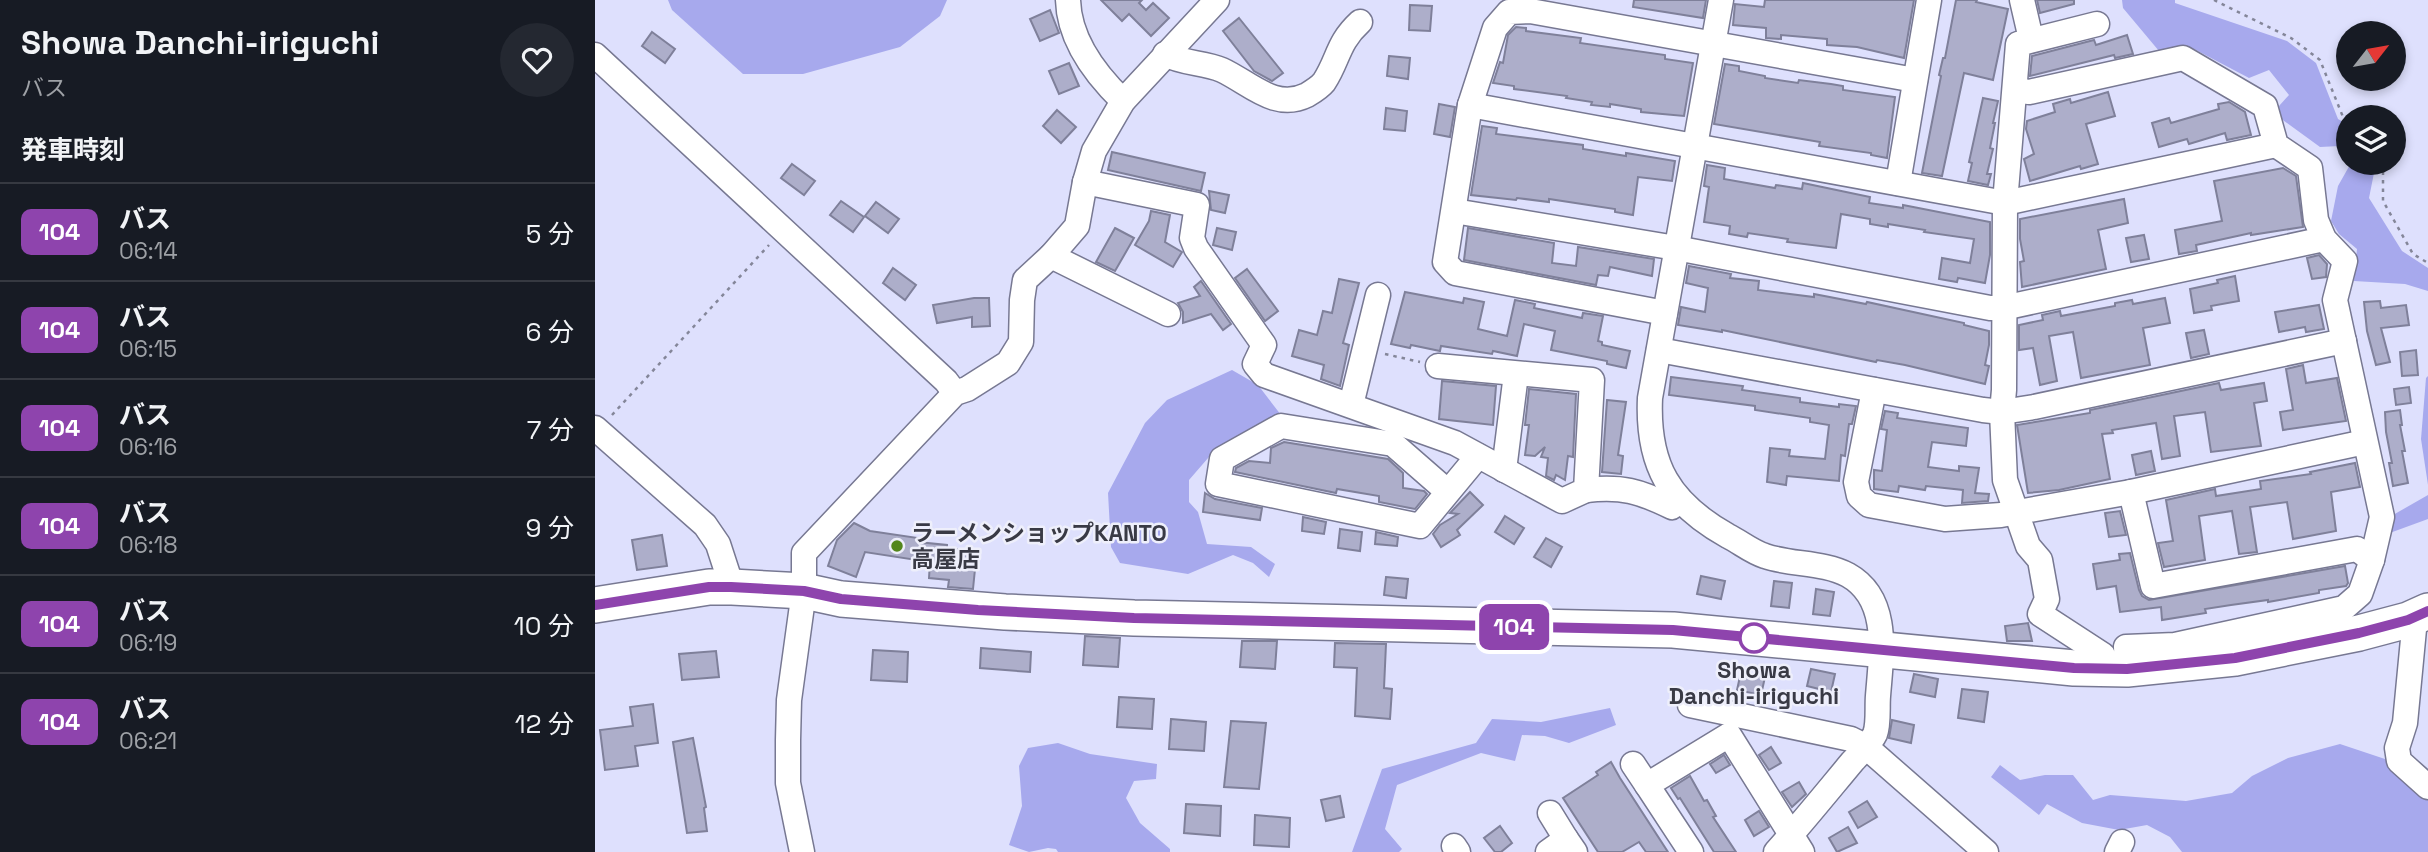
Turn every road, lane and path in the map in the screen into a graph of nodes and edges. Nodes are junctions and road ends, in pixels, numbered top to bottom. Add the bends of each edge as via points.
1 (1068, 0) edge
2 (1217, 0) edge
3 (1721, 0) edge
4 (1930, 0) edge
5 (2022, 0) edge
6 (2214, 0) edge
7 (1360, 22) dead end
8 (2097, 24) dead end
9 (2031, 39) junction
10 (1713, 44) junction
11 (1165, 54) junction
12 (595, 55) edge
13 (1915, 80) junction
14 (2015, 90) junction
15 (1123, 101) junction
16 (1470, 105) junction
17 (2338, 105) edge
18 (2276, 145) junction
19 (1696, 146) junction
20 (2383, 175) edge
21 (1085, 182) junction
22 (1898, 183) junction
23 (2005, 203) junction
24 (1454, 211) junction
25 (783, 230) junction
26 (2324, 239) junction
27 (1675, 248) junction
28 (1051, 256) junction
29 (2428, 263) edge
30 (1378, 295) dead end
31 (2003, 307) junction
32 (1665, 313) junction
33 (1168, 314) dead end
34 (2344, 341) junction
35 (1365, 350) junction
36 (1659, 350) junction
37 (1438, 366) joint
38 (1516, 374) junction
39 (1874, 390) junction
40 (955, 393) junction
41 (1351, 405) junction
42 (2002, 412) junction
43 (597, 429) edge
44 (2365, 442) junction
45 (1478, 456) junction
46 (1504, 470) junction
47 (1586, 489) junction
48 (1448, 492) junction
49 (2131, 492) junction
50 (1679, 500) junction
51 (2015, 513) junction
52 (2372, 561) junction
53 (731, 587) junction
54 (804, 591) junction
55 (595, 605) edge
56 (2418, 615) edge
57 (1881, 650) junction
58 (2117, 669) junction
59 (1690, 705) dead end
60 (1865, 746) junction
61 (1633, 764) dead end
62 (1647, 785) junction
63 (2428, 787) edge
64 (1550, 813) dead end
65 (1790, 846) edge
66 (1563, 848) edge
67 (802, 852) edge
68 (1691, 852) edge
69 (1985, 852) edge

1 - 15 street via 1070,26 1080,45 1106,85
2 - 11 street
3 - 10 street
4 - 13 street
5 - 9 street
6 - 17 path via 2291,38 2320,60
7 - 11 street via 1346,35 1323,84 1295,100 1279,101 1220,69 1177,61
8 - 9 street
9 - 14 street via 2018,44
10 - 13 street
10 - 16 street via 1530,11 1509,12 1495,28
10 - 19 street
11 - 15 street
12 - 25 street
13 - 22 street
14 - 18 street via 2029,92 2183,58 2265,106
14 - 23 street
15 - 21 street via 1094,150
16 - 19 street
16 - 24 street
18 - 23 street
18 - 26 street via 2309,168 2316,220
19 - 22 street
19 - 27 street
20 - 29 path via 2383,201 2413,254
21 - 28 street via 1077,226
21 - 41 street via 1196,205 1192,237 1196,248 1264,345 1255,364 1264,375
22 - 23 street
23 - 31 street
24 - 27 street
24 - 32 street via 1445,262 1455,273
25 - 40 street
25 - 43 path
26 - 31 street
26 - 34 street via 2344,261 2335,300
27 - 31 street
27 - 32 street
28 - 33 street
28 - 40 street via 1025,280 1021,342 1008,363
30 - 35 street
31 - 42 street
32 - 36 street
34 - 42 street
34 - 44 street
35 - 37 path
35 - 41 street
36 - 39 street
36 - 50 street via 1649,424 1659,468
37 - 38 street
38 - 46 street
38 - 47 street via 1592,380
39 - 42 street
39 - 51 street via 1856,482 1859,496 1869,505 1945,519
40 - 54 street via 804,553
41 - 45 street
42 - 51 street via 2005,480
43 - 53 street via 705,525 717,544
44 - 49 street
44 - 52 street via 2382,517
45 - 46 street
45 - 48 street
46 - 47 street via 1562,502
47 - 50 street via 1623,488 1672,507
48 - 48 street via 1393,444 1282,426 1222,459 1218,484 1420,526
49 - 51 street
49 - 52 street via 2153,586 2357,549
50 - 57 street via 1704,522 1763,555 1850,576 1874,604 1881,622
51 - 58 street via 2028,546 2040,560 2047,599 2040,614
52 - 58 street via 2360,594 2344,608 2175,645 2126,647
53 - 54 highway
53 - 55 highway
54 - 57 highway via 841,599 1018,613 1673,630
54 - 67 street via 788,740 789,783
56 - 58 highway via 2359,633 2235,658
56 - 63 street via 2405,723 2397,748 2399,761
57 - 58 highway
57 - 60 street via 1876,733
59 - 60 street via 1851,739
60 - 65 street
60 - 69 street
61 - 62 street
62 - 65 street via 1729,735
62 - 68 street
64 - 66 street

